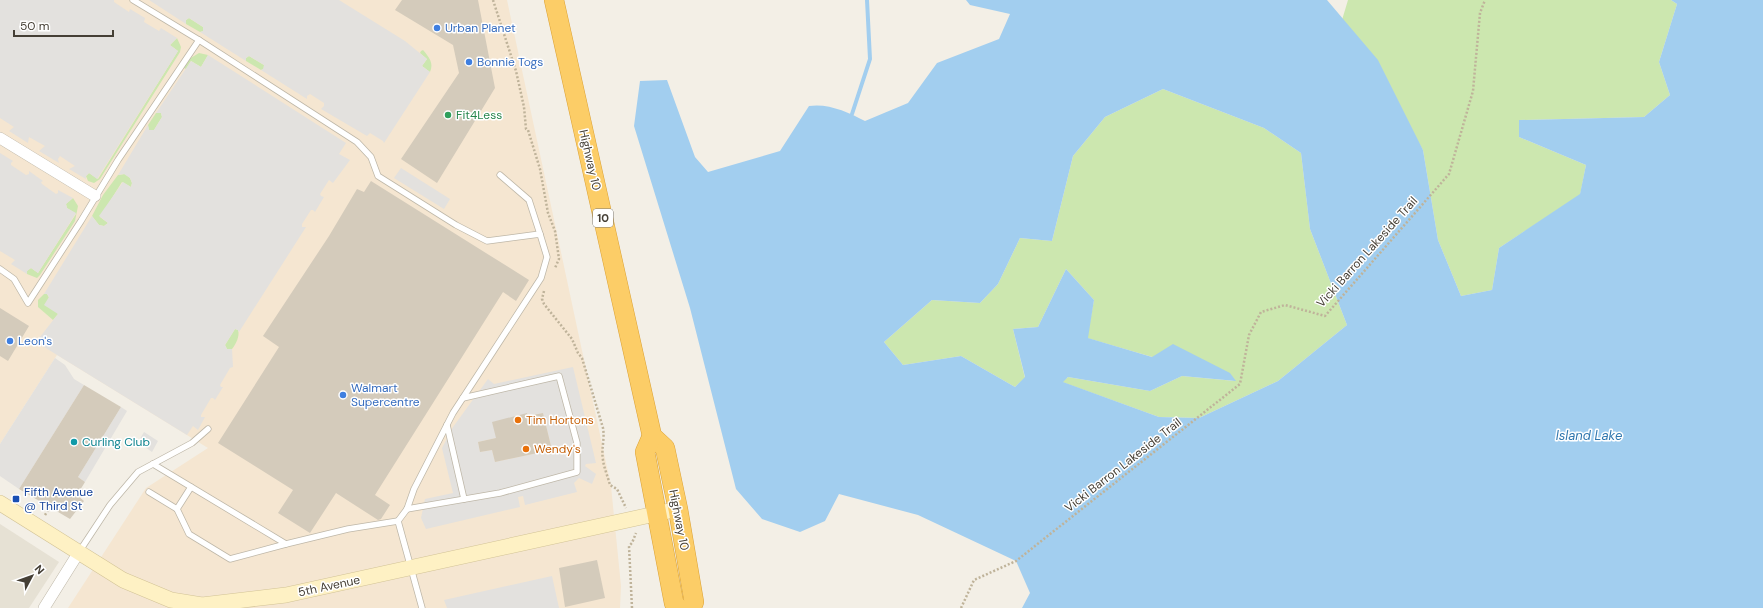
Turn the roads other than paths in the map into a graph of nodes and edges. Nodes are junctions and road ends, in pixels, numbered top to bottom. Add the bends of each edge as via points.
1 (133, 0) edge
2 (554, 0) edge
3 (199, 40) junction
4 (0, 138) edge
5 (500, 175) dead end
6 (95, 196) junction
7 (540, 234) junction
8 (0, 269) edge
9 (463, 398) junction
10 (447, 425) junction
11 (208, 430) dead end
12 (652, 436) junction
13 (153, 464) junction
14 (191, 487) junction
15 (149, 492) dead end
16 (464, 499) junction
17 (0, 503) edge
18 (177, 509) junction
19 (407, 509) junction
20 (678, 509) junction
21 (658, 513) junction
22 (398, 521) junction
23 (286, 544) junction
24 (79, 552) junction
25 (411, 568) junction
26 (44, 608) edge
27 (422, 608) edge
28 (678, 608) edge
29 (691, 608) edge

1 - 3 lane
2 - 12 highway, Highway 10 / 10
3 - 6 lane
3 - 7 lane via 357,142 371,157 378,176 456,225 487,241
4 - 6 street
5 - 7 lane via 529,200
6 - 8 lane via 28,303 14,279
7 - 9 lane via 547,257 541,278
9 - 10 lane
9 - 16 lane via 559,376 577,443 577,472
10 - 16 lane
10 - 19 lane via 414,489
11 - 13 lane via 192,443
12 - 20 highway, Highway 10 via 665,448
12 - 21 highway, Highway 10 via 645,452
13 - 14 lane
13 - 24 lane via 138,472 110,505
14 - 18 lane
14 - 23 lane
15 - 18 lane
16 - 19 lane
17 - 24 street, 5th Avenue
18 - 23 lane via 189,534 230,559
19 - 22 lane
20 - 21 street, 5th Avenue
20 - 29 highway, Highway 10 via 694,602
21 - 25 street, 5th Avenue
21 - 28 highway, Highway 10 via 674,603
22 - 23 lane via 348,529
22 - 25 lane
24 - 25 street, 5th Avenue via 123,580 171,600 202,605 286,595
24 - 26 street
25 - 27 lane

